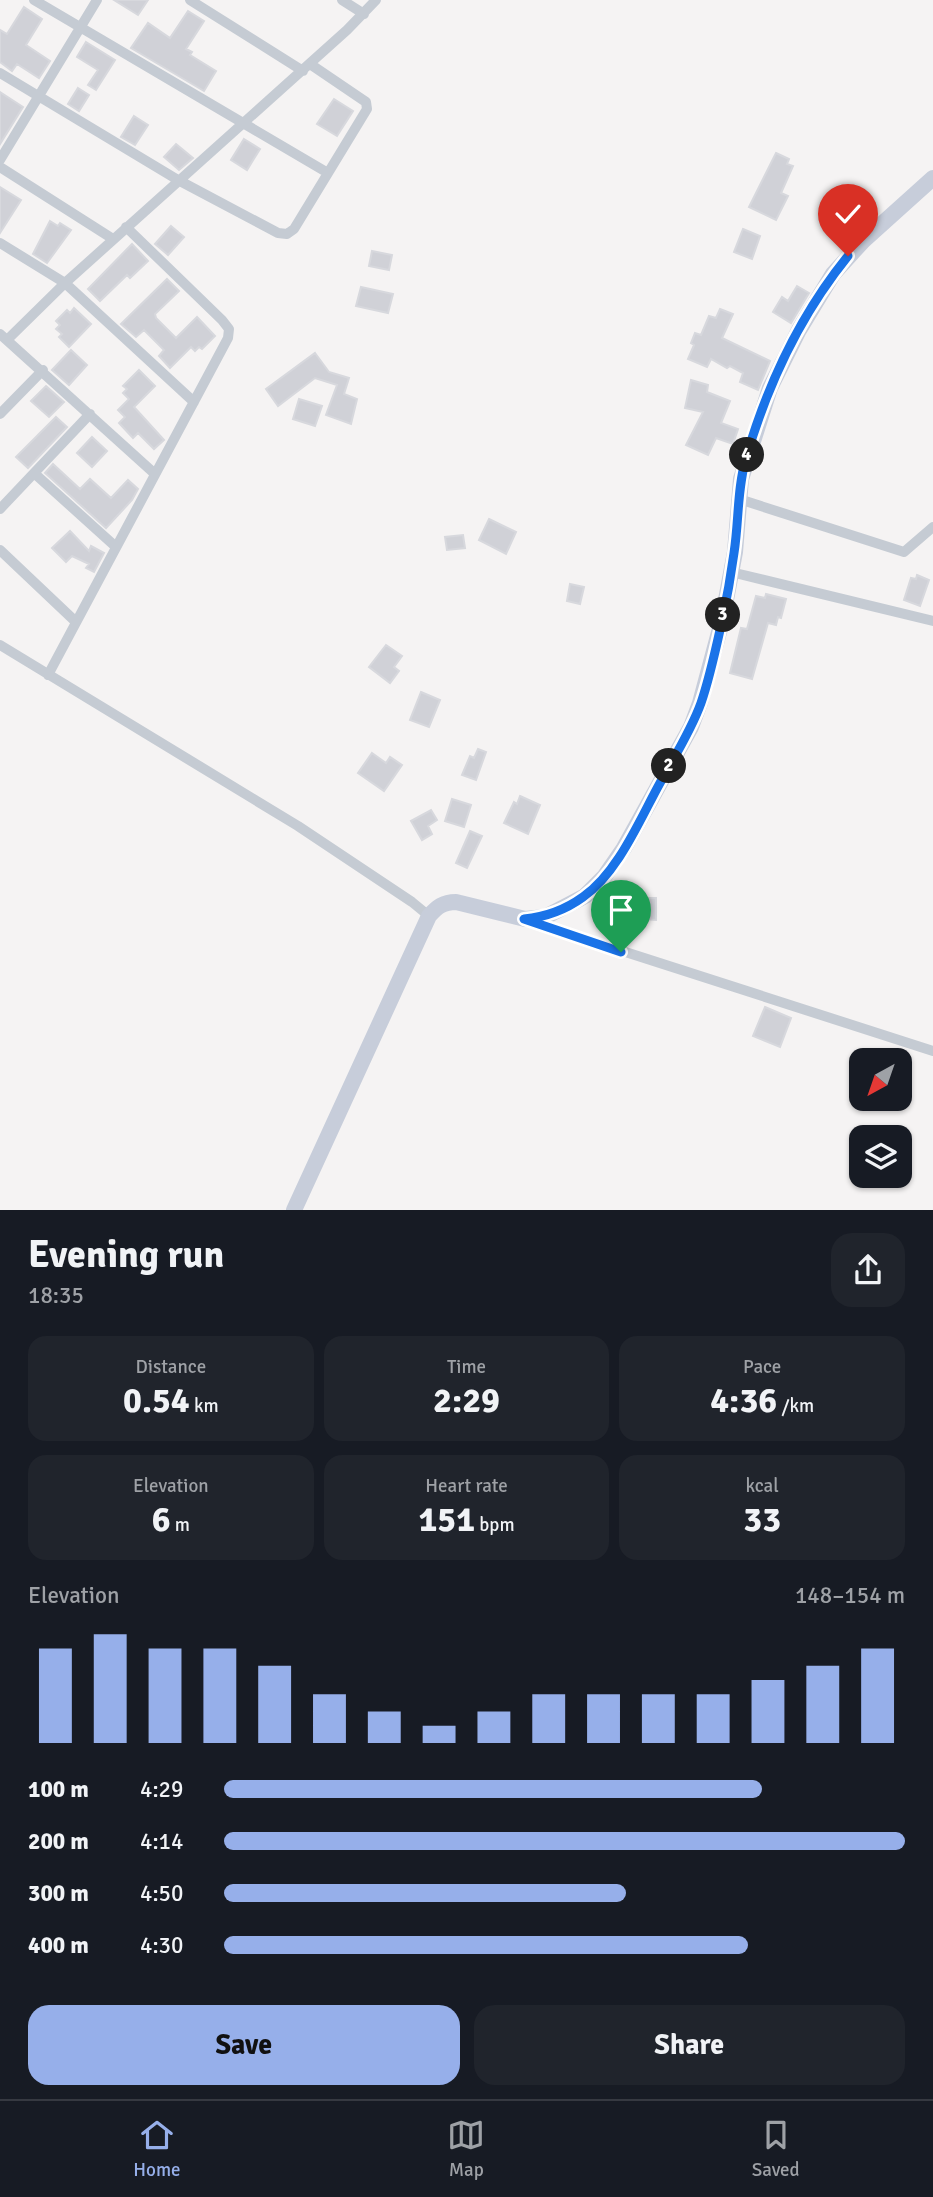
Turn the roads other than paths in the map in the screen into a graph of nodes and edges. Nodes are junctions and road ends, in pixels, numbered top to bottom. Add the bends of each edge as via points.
1 (34, 0) edge
2 (97, 0) edge
3 (190, 0) edge
4 (342, 0) edge
5 (376, 0) edge
6 (364, 14) junction
7 (80, 28) junction
8 (306, 67) junction
9 (0, 73) edge
10 (38, 96) junction
11 (243, 121) junction
12 (0, 160) edge
13 (0, 167) edge
14 (328, 173) junction
15 (933, 178) edge
16 (178, 180) junction
17 (127, 227) junction
18 (113, 239) junction
19 (0, 243) edge
20 (65, 283) junction
21 (4, 336) edge
22 (43, 370) junction
23 (194, 402) junction
24 (0, 414) edge
25 (90, 414) junction
26 (34, 473) junction
27 (155, 474) junction
28 (739, 499) junction
29 (0, 509) edge
30 (933, 527) edge
31 (116, 547) junction
32 (0, 550) edge
33 (731, 572) junction
34 (933, 621) edge
35 (76, 622) junction
36 (0, 645) edge
37 (48, 674) junction
38 (429, 916) junction
39 (524, 919) junction
40 (933, 1051) edge
41 (294, 1210) edge

1 - 7 street
2 - 7 street
3 - 8 street
4 - 6 street
5 - 6 street
6 - 8 street
7 - 10 street
7 - 11 street
8 - 11 street
8 - 14 street via 366,102 367,109
9 - 10 street
10 - 12 street
10 - 16 street
11 - 14 street
11 - 16 street
13 - 18 street
14 - 16 street via 287,234
15 - 28 street via 848,256 806,318 770,388 746,457
16 - 17 street
17 - 18 street
17 - 23 street via 229,329
18 - 20 street
19 - 20 street
20 - 21 street
20 - 23 street
21 - 22 street
22 - 24 street
22 - 25 street
23 - 27 street
25 - 26 street
25 - 27 street
26 - 29 street
26 - 31 street
27 - 31 street
28 - 30 street via 904,552
28 - 33 street
31 - 35 street
32 - 35 street
33 - 34 street
33 - 39 street via 701,703 624,848 585,896 545,917
35 - 37 street
36 - 37 street
37 - 38 street via 298,826
38 - 39 street via 445,902 456,902
38 - 41 street
39 - 40 street

